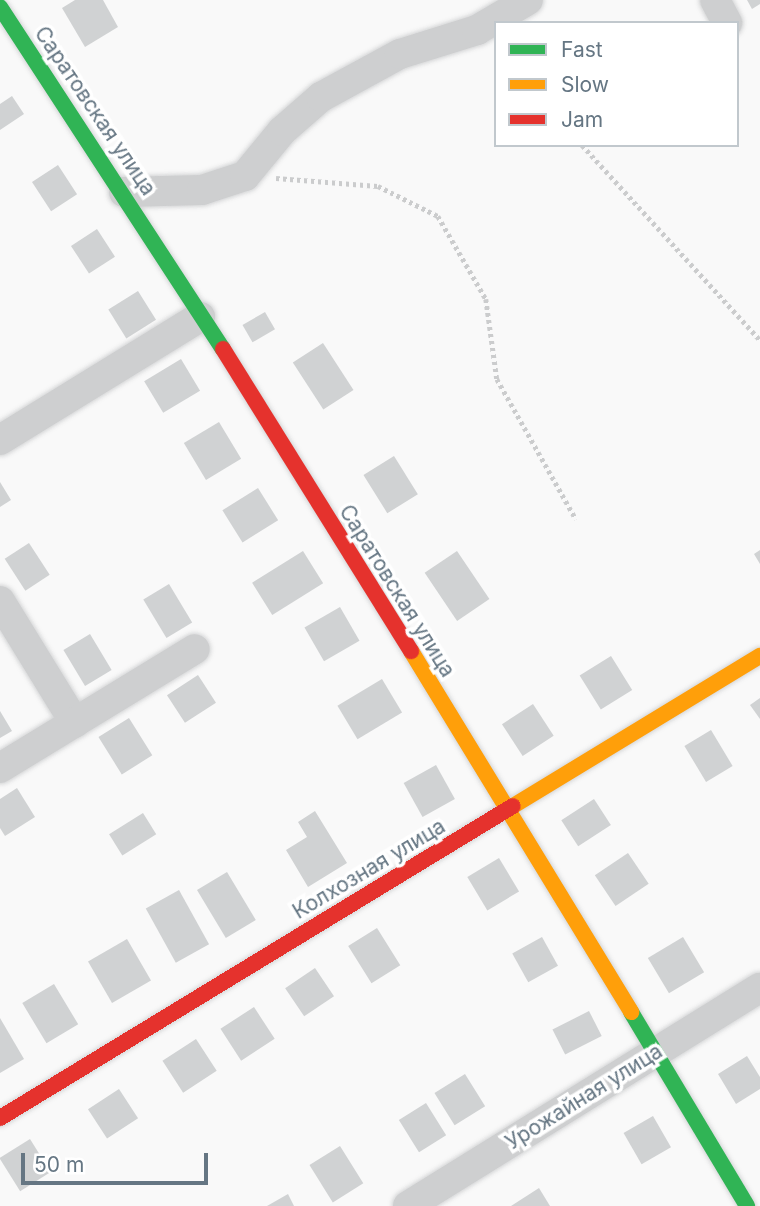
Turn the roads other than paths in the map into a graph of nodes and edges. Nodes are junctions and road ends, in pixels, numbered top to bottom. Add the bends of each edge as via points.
1 (528, 0) edge
2 (715, 0) edge
3 (0, 7) edge
4 (726, 21) edge
5 (124, 192) junction
6 (200, 317) junction
7 (0, 440) edge
8 (0, 601) edge
9 (195, 649) dead end
10 (760, 656) edge
11 (75, 723) junction
12 (0, 768) edge
13 (510, 809) junction
14 (760, 988) edge
15 (655, 1053) junction
16 (0, 1118) edge
17 (408, 1206) edge
18 (747, 1206) edge

1 - 5 street via 477,30 400,54 321,97 282,131 245,176 202,190
2 - 4 street
3 - 5 street, Саратовская улица
5 - 6 street, Саратовская улица
6 - 7 street
6 - 13 street, Саратовская улица
8 - 11 street
9 - 11 street
10 - 13 street, Колхозная улица
11 - 12 street
13 - 15 street, Саратовская улица
13 - 16 street, Колхозная улица
14 - 15 street, Урожайная улица
15 - 17 street, Урожайная улица
15 - 18 street, Саратовская улица

